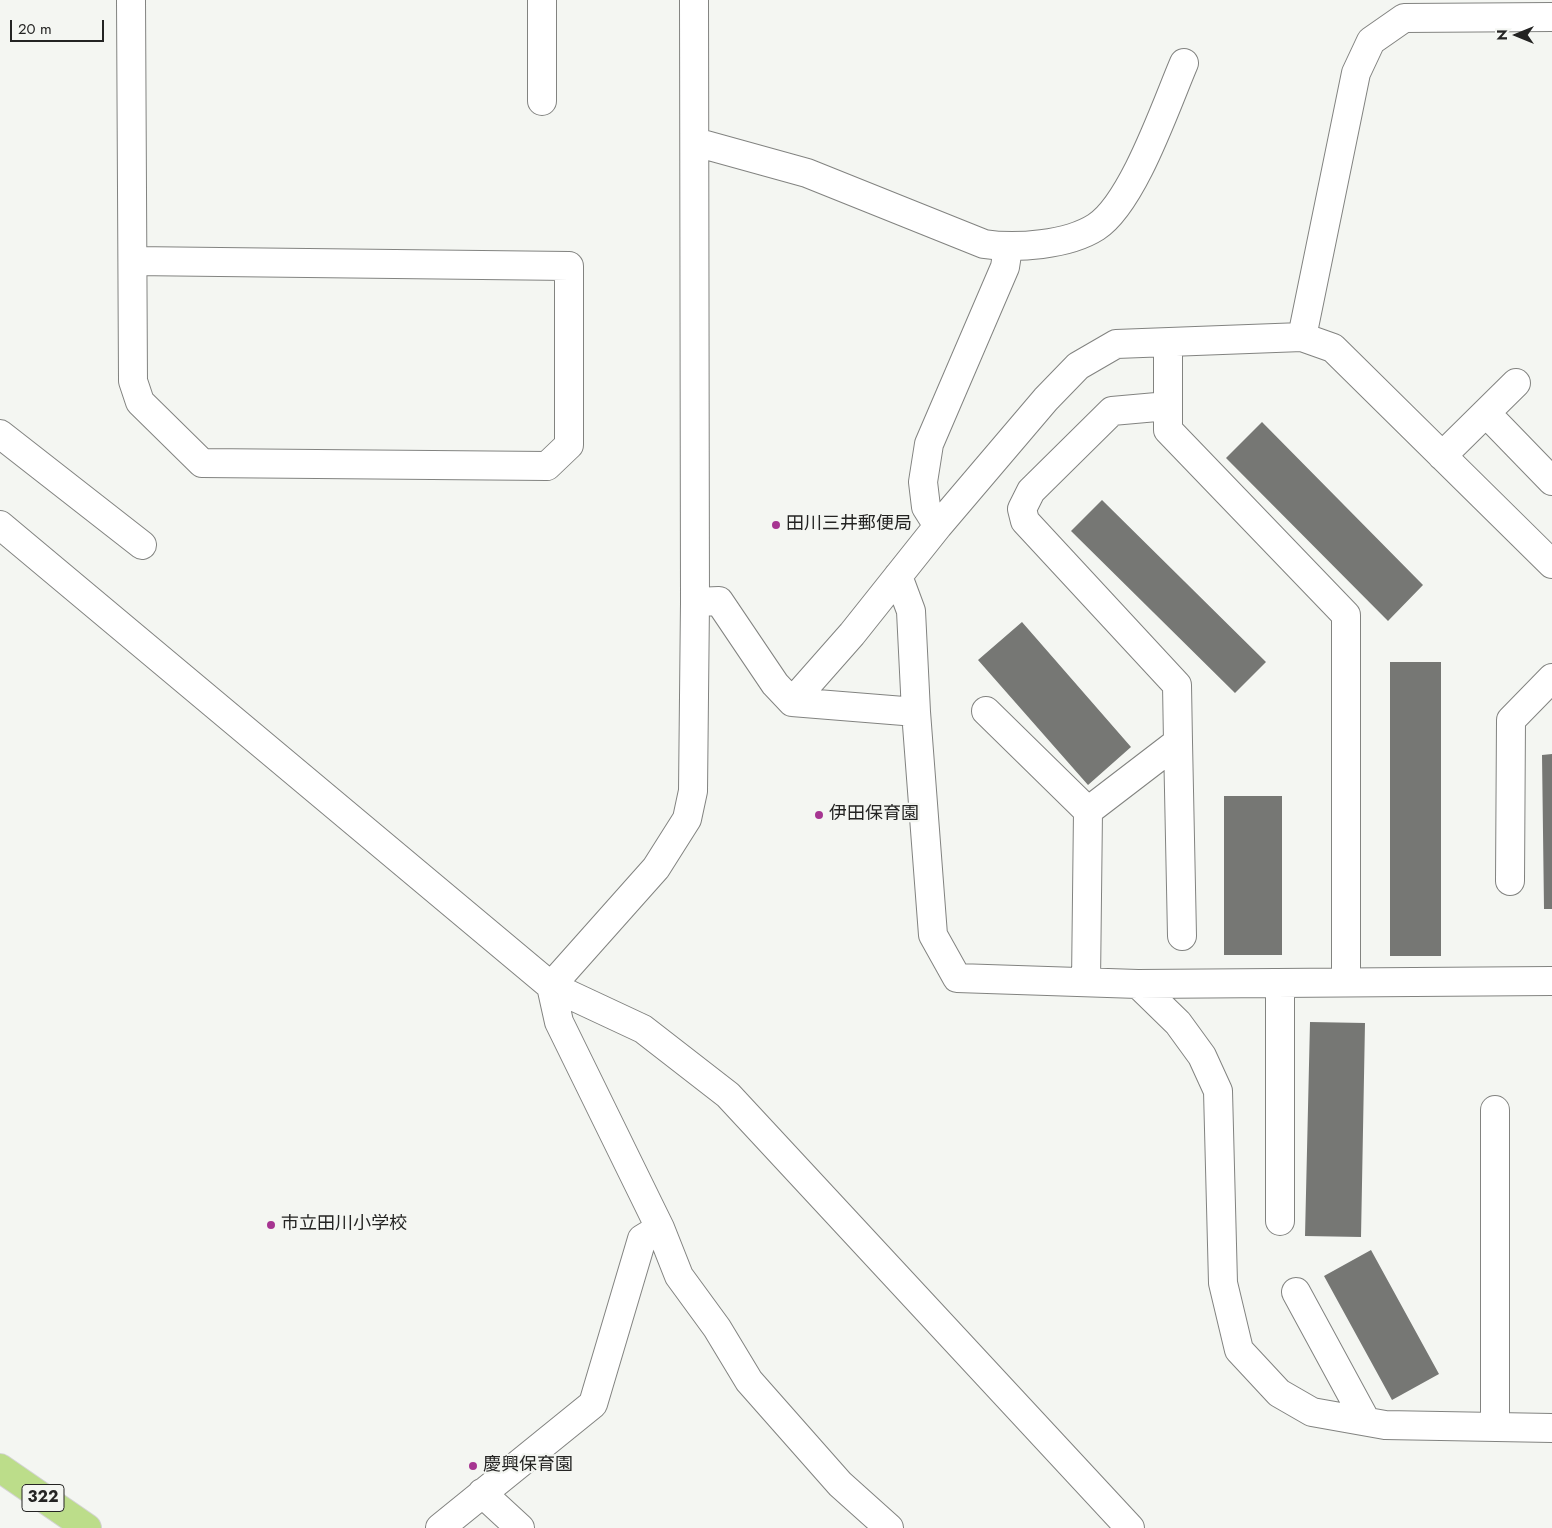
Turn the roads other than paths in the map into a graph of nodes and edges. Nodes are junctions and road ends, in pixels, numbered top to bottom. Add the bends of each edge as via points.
1 (131, 0) edge
2 (542, 0) edge
3 (694, 0) edge
4 (1552, 18) edge
5 (1184, 64) dead end
6 (542, 101) dead end
7 (695, 142) junction
8 (1008, 248) junction
9 (133, 261) junction
10 (1302, 337) junction
11 (1168, 343) junction
12 (1516, 383) dead end
13 (1168, 406) junction
14 (1486, 413) junction
15 (0, 434) edge
16 (1442, 456) junction
17 (1552, 481) edge
18 (0, 525) edge
19 (938, 526) junction
20 (142, 545) dead end
21 (1552, 564) edge
22 (898, 576) junction
23 (695, 602) junction
24 (1552, 678) edge
25 (792, 702) junction
26 (986, 711) dead end
27 (916, 712) junction
28 (1178, 742) junction
29 (1088, 810) junction
30 (1510, 881) dead end
31 (1182, 936) dead end
32 (1552, 981) edge
33 (1086, 982) junction
34 (1346, 982) junction
35 (1280, 983) junction
36 (1138, 984) junction
37 (551, 986) junction
38 (1495, 1110) dead end
39 (1280, 1221) dead end
40 (660, 1228) junction
41 (1296, 1292) dead end
42 (1366, 1421) junction
43 (1495, 1427) junction
44 (1552, 1428) edge
45 (0, 1468) edge
46 (482, 1493) junction
47 (87, 1528) edge
48 (440, 1528) edge
49 (520, 1528) edge
50 (890, 1528) edge
51 (1130, 1528) edge

1 - 9 street
2 - 6 street
3 - 7 street
4 - 10 street via 1404,18 1371,41 1356,73
5 - 8 street via 1133,178 1118,203 1096,227 1066,238
7 - 8 street via 807,173 984,244
7 - 23 street
8 - 19 street via 1005,267 929,444 923,482 926,507
9 - 9 street via 133,381 140,402 202,463 547,466 569,446 569,266
10 - 11 street
10 - 16 street via 1333,348
11 - 13 street
11 - 19 street via 1116,344 1078,366
12 - 14 street
13 - 28 street via 1112,411 1031,491 1022,509 1025,521 1177,685
13 - 34 street via 1168,430 1346,615
14 - 16 street
14 - 17 street
15 - 20 street
16 - 21 street
18 - 37 street
19 - 22 street
22 - 25 street
22 - 27 street via 911,611
23 - 25 street via 719,601 775,684
23 - 37 street via 693,792 687,819 656,868
24 - 30 street via 1511,720
25 - 27 street
26 - 29 street
27 - 33 street via 933,935 957,978
28 - 29 street
28 - 31 street
29 - 33 street
32 - 34 street
33 - 36 street
34 - 35 street
35 - 36 street
35 - 39 street
36 - 42 street via 1178,1023 1202,1056 1218,1090 1223,1283 1239,1350 1279,1393 1312,1412
37 - 40 street via 559,1022
37 - 51 street via 643,1029 728,1095
38 - 43 street
40 - 46 street via 642,1238 593,1404
40 - 50 street via 679,1276 749,1380 840,1484
41 - 42 street
42 - 43 street via 1385,1425
43 - 44 street
45 - 47 highway, 322
46 - 48 street
46 - 49 street

